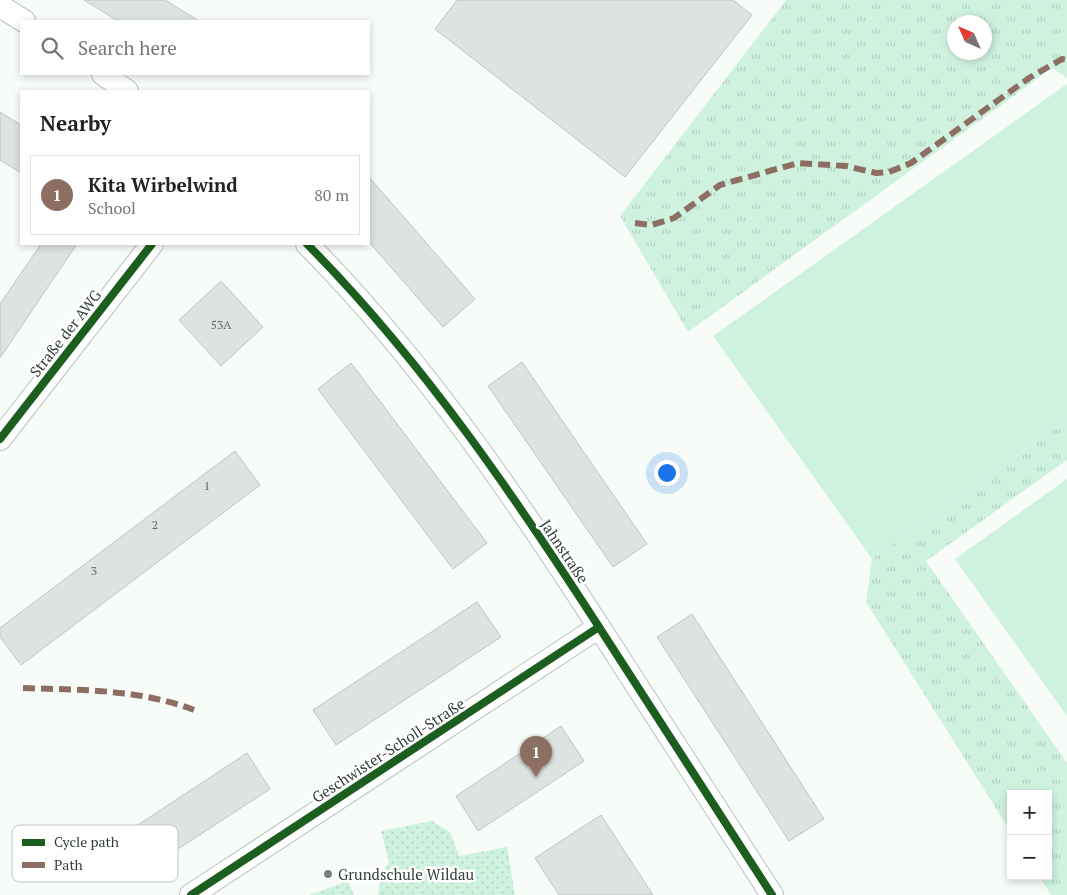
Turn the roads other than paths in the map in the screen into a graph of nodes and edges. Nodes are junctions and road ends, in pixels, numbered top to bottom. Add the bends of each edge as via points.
1 (0, 6) edge
2 (22, 20) edge
3 (104, 75) edge
4 (126, 90) edge
5 (151, 245) edge
6 (308, 245) edge
7 (0, 439) edge
8 (599, 627) junction
9 (191, 895) edge
10 (772, 895) edge

1 - 2 street
3 - 4 street
5 - 7 street, Straße der AWG
6 - 8 street, Jahnstraße via 425,377 539,535
8 - 9 street, Geschwister-Scholl-Straße
8 - 10 street, Jahnstraße

